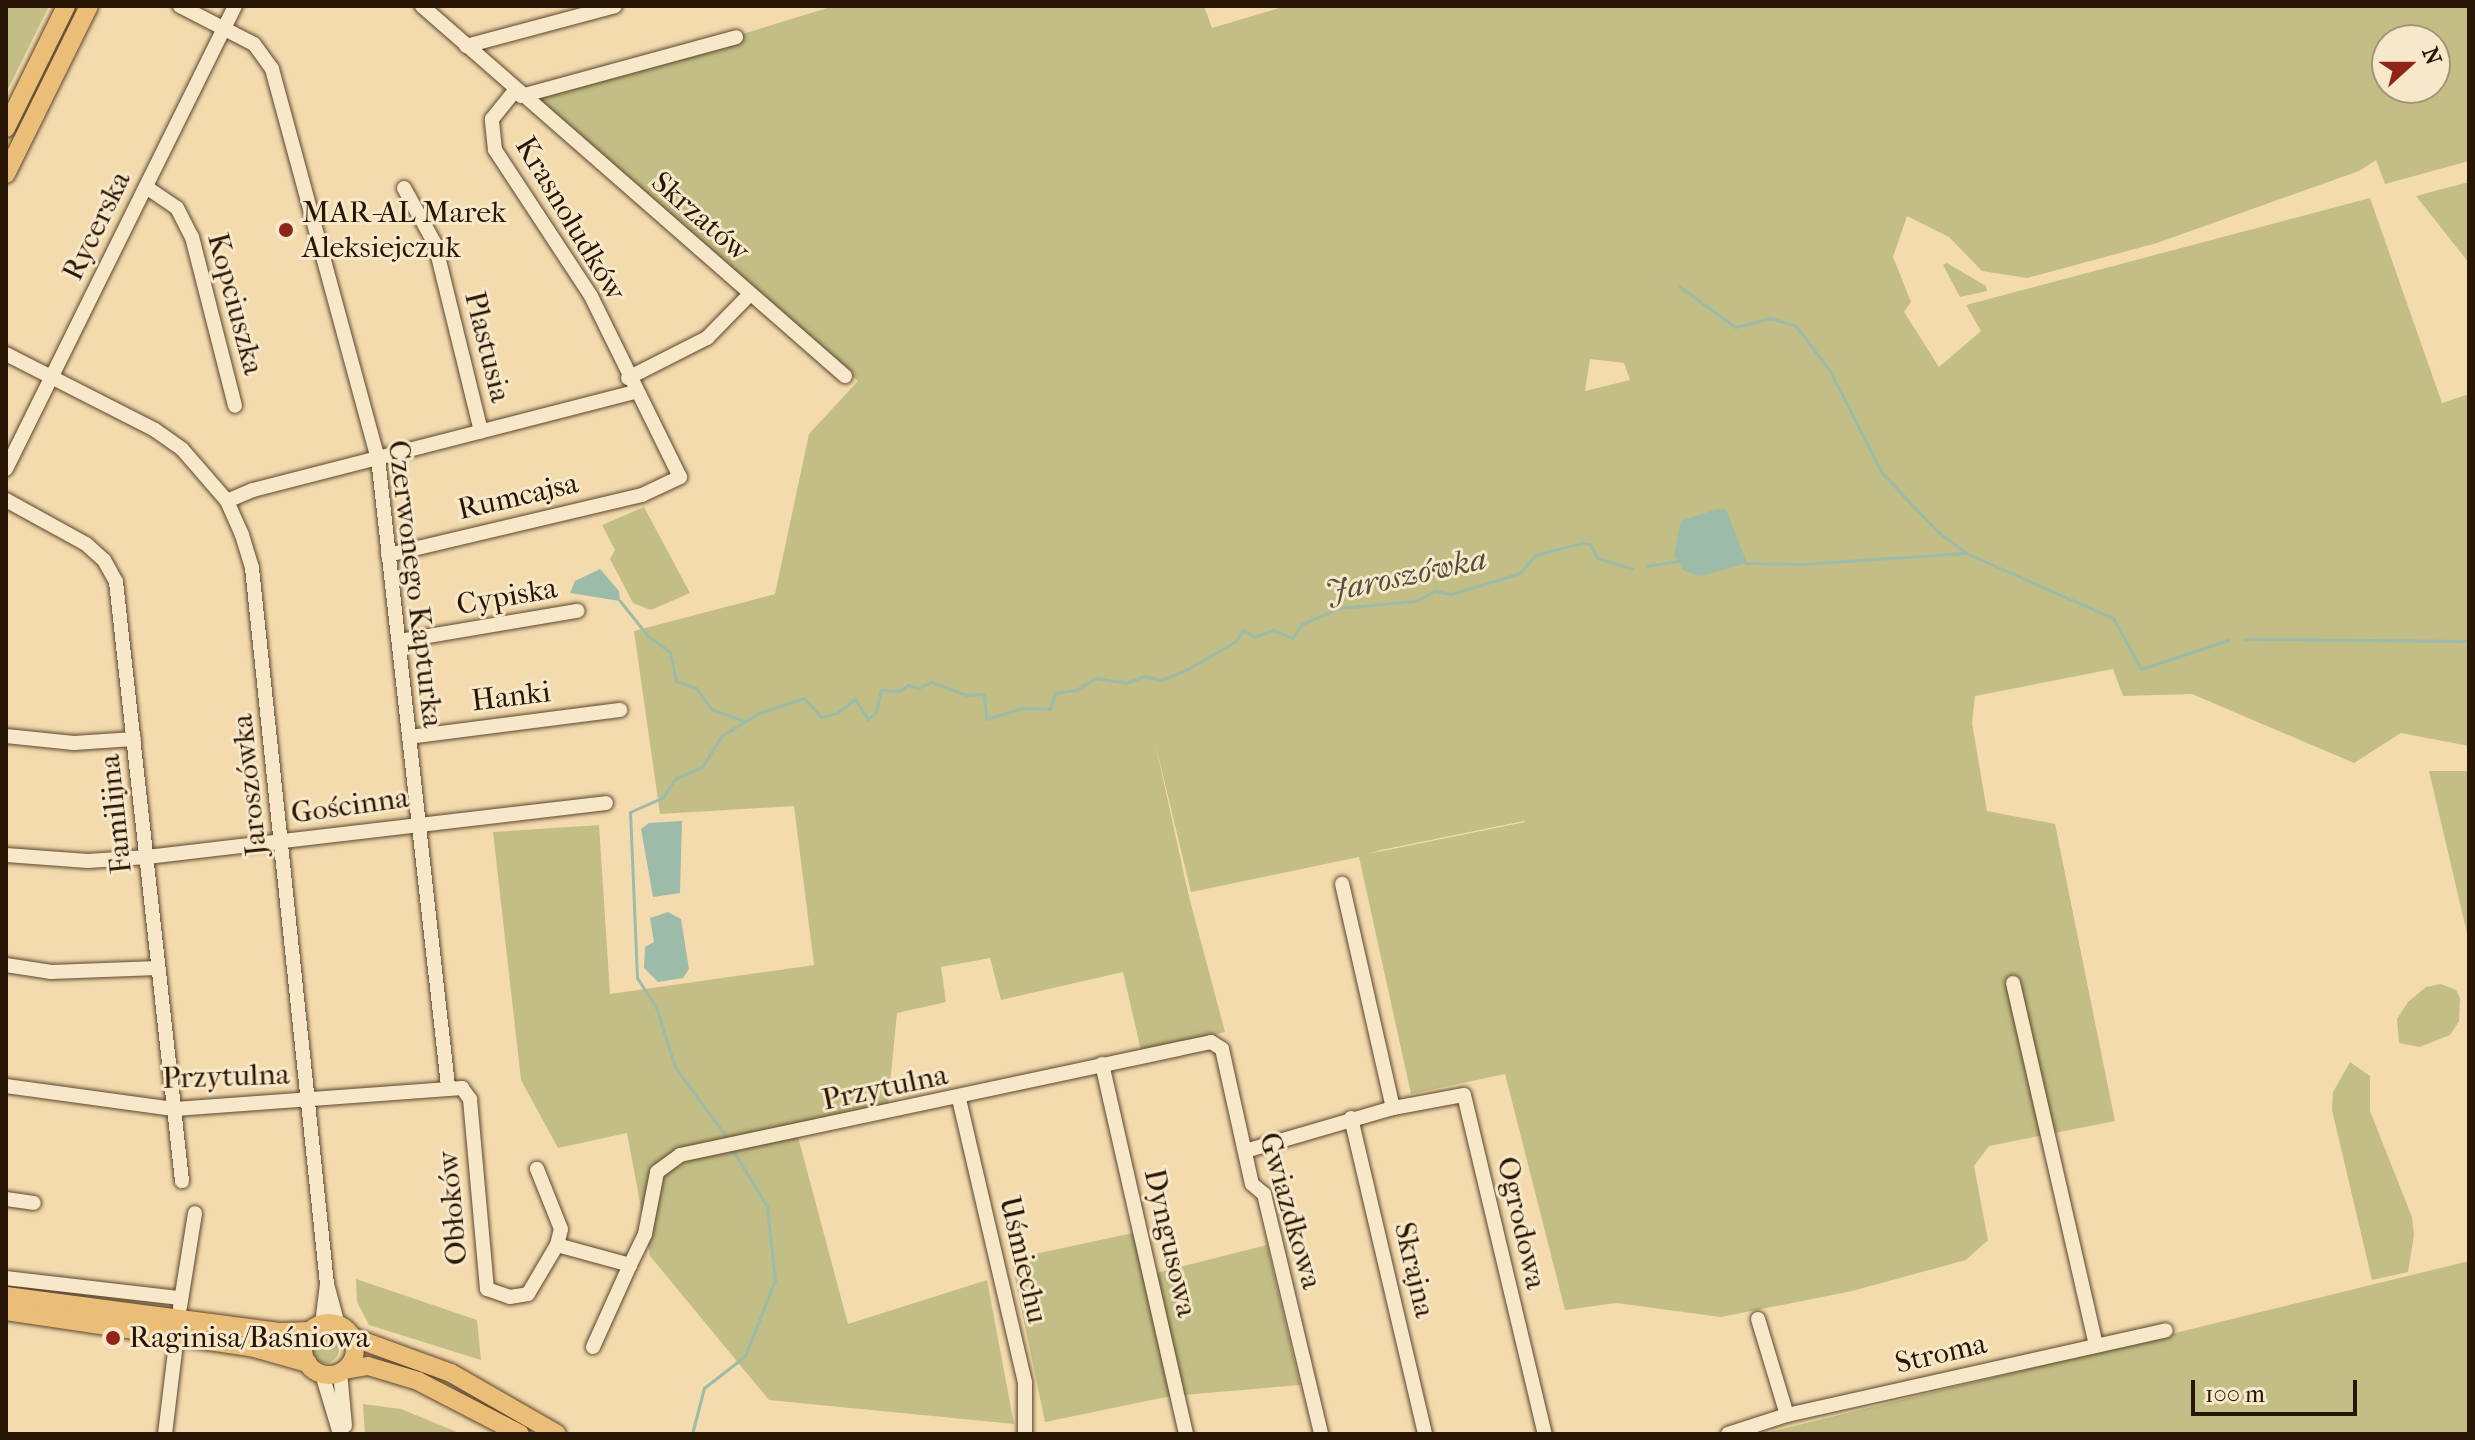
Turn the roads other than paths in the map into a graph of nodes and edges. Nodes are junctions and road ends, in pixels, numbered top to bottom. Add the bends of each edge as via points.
1 (66, 6) edge
2 (89, 6) edge
3 (180, 6) edge
4 (235, 6) edge
5 (422, 6) edge
6 (615, 6) edge
7 (224, 28) junction
8 (736, 37) dead end
9 (49, 40) junction
10 (466, 46) junction
11 (65, 54) junction
12 (518, 93) junction
13 (6, 128) edge
14 (6, 174) edge
15 (146, 187) junction
16 (404, 188) dead end
17 (749, 295) junction
18 (6, 354) edge
19 (845, 376) dead end
20 (53, 377) junction
21 (628, 378) junction
22 (634, 392) junction
23 (235, 406) dead end
24 (481, 431) junction
25 (378, 458) junction
26 (6, 469) edge
27 (680, 477) joint
28 (6, 500) edge
29 (227, 501) junction
30 (388, 555) junction
31 (577, 611) dead end
32 (399, 641) junction
33 (620, 710) dead end
34 (6, 736) edge
35 (409, 737) junction
36 (134, 739) junction
37 (606, 803) dead end
38 (416, 823) junction
39 (282, 841) junction
40 (6, 855) edge
41 (147, 857) junction
42 (1342, 884) dead end
43 (6, 965) edge
44 (158, 968) junction
45 (2013, 983) dead end
46 (1222, 1049) joint
47 (1102, 1064) junction
48 (6, 1086) edge
49 (448, 1086) junction
50 (959, 1099) junction
51 (310, 1101) junction
52 (1393, 1108) junction
53 (175, 1109) junction
54 (1351, 1118) junction
55 (1245, 1151) junction
56 (537, 1169) dead end
57 (182, 1181) dead end
58 (6, 1199) edge
59 (34, 1203) dead end
60 (195, 1213) dead end
61 (557, 1245) junction
62 (630, 1265) junction
63 (6, 1278) edge
64 (6, 1296) edge
65 (180, 1298) junction
66 (6, 1311) edge
67 (1758, 1319) dead end
68 (180, 1328) junction
69 (330, 1330) junction
70 (2166, 1330) dead end
71 (2096, 1346) junction
72 (593, 1347) dead end
73 (329, 1370) junction
74 (1787, 1415) junction
75 (165, 1434) edge
76 (343, 1434) edge
77 (520, 1434) edge
78 (557, 1434) edge
79 (1025, 1434) edge
80 (1186, 1434) edge
81 (1321, 1434) edge
82 (1425, 1434) edge
83 (1545, 1434) edge
84 (1728, 1434) edge

1 - 9 main road
2 - 11 main road
3 - 7 street, Czerwonego Kapturka
4 - 7 street, Rycerska
5 - 10 street, Skrzatów
6 - 10 street
7 - 15 street, Rycerska
7 - 25 street, Czerwonego Kapturka via 261,50 272,69
8 - 12 street
9 - 11 main road via 63,40
9 - 13 main road
10 - 12 street, Skrzatów
11 - 14 main road
12 - 17 street, Skrzatów
12 - 21 street, Krasnoludków via 492,119 495,150 591,296
15 - 20 street, Rycerska
15 - 23 street, Kopciuszka via 177,208 192,237
16 - 24 street, Plastusia via 435,244
17 - 19 street, Skrzatów
17 - 21 street via 707,338
18 - 20 street, Jaroszówka
20 - 26 street, Rycerska
20 - 29 street, Jaroszówka via 182,449
21 - 22 street, Krasnoludków
22 - 24 street
22 - 27 street, Krasnoludków
24 - 25 street
25 - 29 street
25 - 30 street, Czerwonego Kapturka
27 - 30 street, Rumcajsa via 613,502
28 - 36 street, Familijna via 86,544 111,571
29 - 39 street, Jaroszówka via 252,568
30 - 32 street, Czerwonego Kapturka
31 - 32 street, Cypiska
32 - 35 street, Czerwonego Kapturka
33 - 35 street, Hanki
34 - 36 street via 74,743
35 - 38 street, Czerwonego Kapturka
36 - 41 street, Familijna
37 - 38 street, Gościnna
38 - 39 street, Gościnna
38 - 49 street, Czerwonego Kapturka
39 - 41 street, Gościnna
39 - 51 street, Jaroszówka
40 - 41 street, Gościnna via 88,861
41 - 44 street, Familijna
42 - 52 street
43 - 44 street via 51,972
44 - 53 street, Familijna
45 - 71 street
46 - 47 street, Przytulna via 1206,1041
46 - 55 street, Gwiazdkowa
47 - 50 street, Przytulna
47 - 80 street, Dyngusowa
48 - 53 street, Przytulna
49 - 51 street, Przytulna
49 - 61 street, Obłoków via 462,1088 470,1099 487,1289 510,1297 528,1294
50 - 62 street, Przytulna via 673,1158 657,1172 645,1234
50 - 79 street, Uśmiechu via 1025,1382
51 - 53 street, Przytulna
51 - 69 street, Jaroszówka
52 - 54 street, Ogrodowa
52 - 83 street, Ogrodowa via 1464,1095
53 - 57 street, Familijna
54 - 55 street, Ogrodowa
54 - 82 street, Skrajna
55 - 81 street, Gwiazdkowa via 1252,1184 1264,1194
56 - 61 street via 561,1229
58 - 59 street
60 - 65 street
61 - 62 street
62 - 72 street
63 - 65 street
64 - 68 main road
65 - 68 street
66 - 68 main road
67 - 74 street
68 - 69 main road
68 - 73 main road
68 - 75 street
69 - 73 main road via 304,1348
69 - 73 main road via 355,1352
69 - 78 main road via 461,1377
70 - 71 street, Stroma
71 - 74 street, Stroma
73 - 76 street
73 - 77 main road via 368,1366 418,1381
74 - 84 street, Stroma

